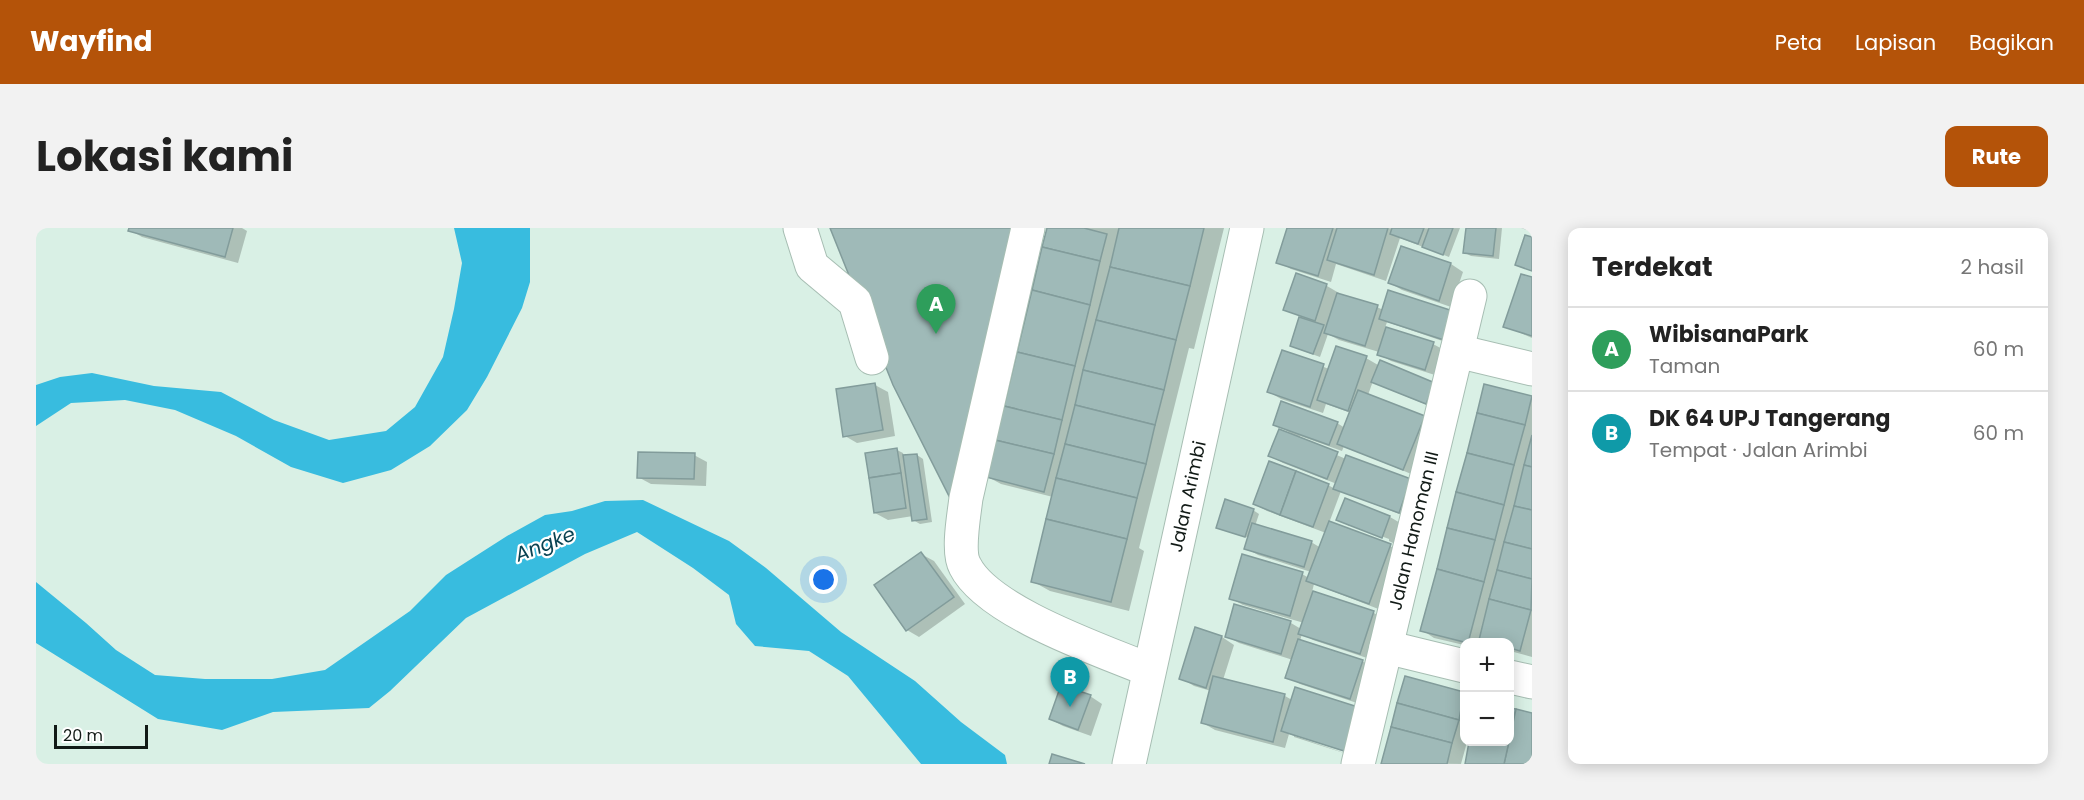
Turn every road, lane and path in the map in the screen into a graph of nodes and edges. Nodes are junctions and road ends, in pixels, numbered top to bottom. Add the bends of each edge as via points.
1 (800, 228) edge
2 (1028, 228) edge
3 (1247, 228) edge
4 (1470, 296) dead end
5 (1457, 351) junction
6 (872, 358) dead end
7 (1532, 369) edge
8 (1386, 647) junction
9 (1460, 665) edge
10 (1149, 670) junction
11 (1514, 677) edge
12 (1532, 682) edge
13 (1129, 764) edge
14 (1358, 764) edge

1 - 6 street via 812,266 855,302
2 - 10 street via 966,498 961,531 964,565 982,590 1025,617
3 - 10 street, Jalan Arimbi
4 - 5 street, Jalan Hanoman III
5 - 7 street
5 - 8 street, Jalan Hanoman III
8 - 9 street
8 - 14 street, Jalan Hanoman III
10 - 13 street, Jalan Arimbi
11 - 12 street

